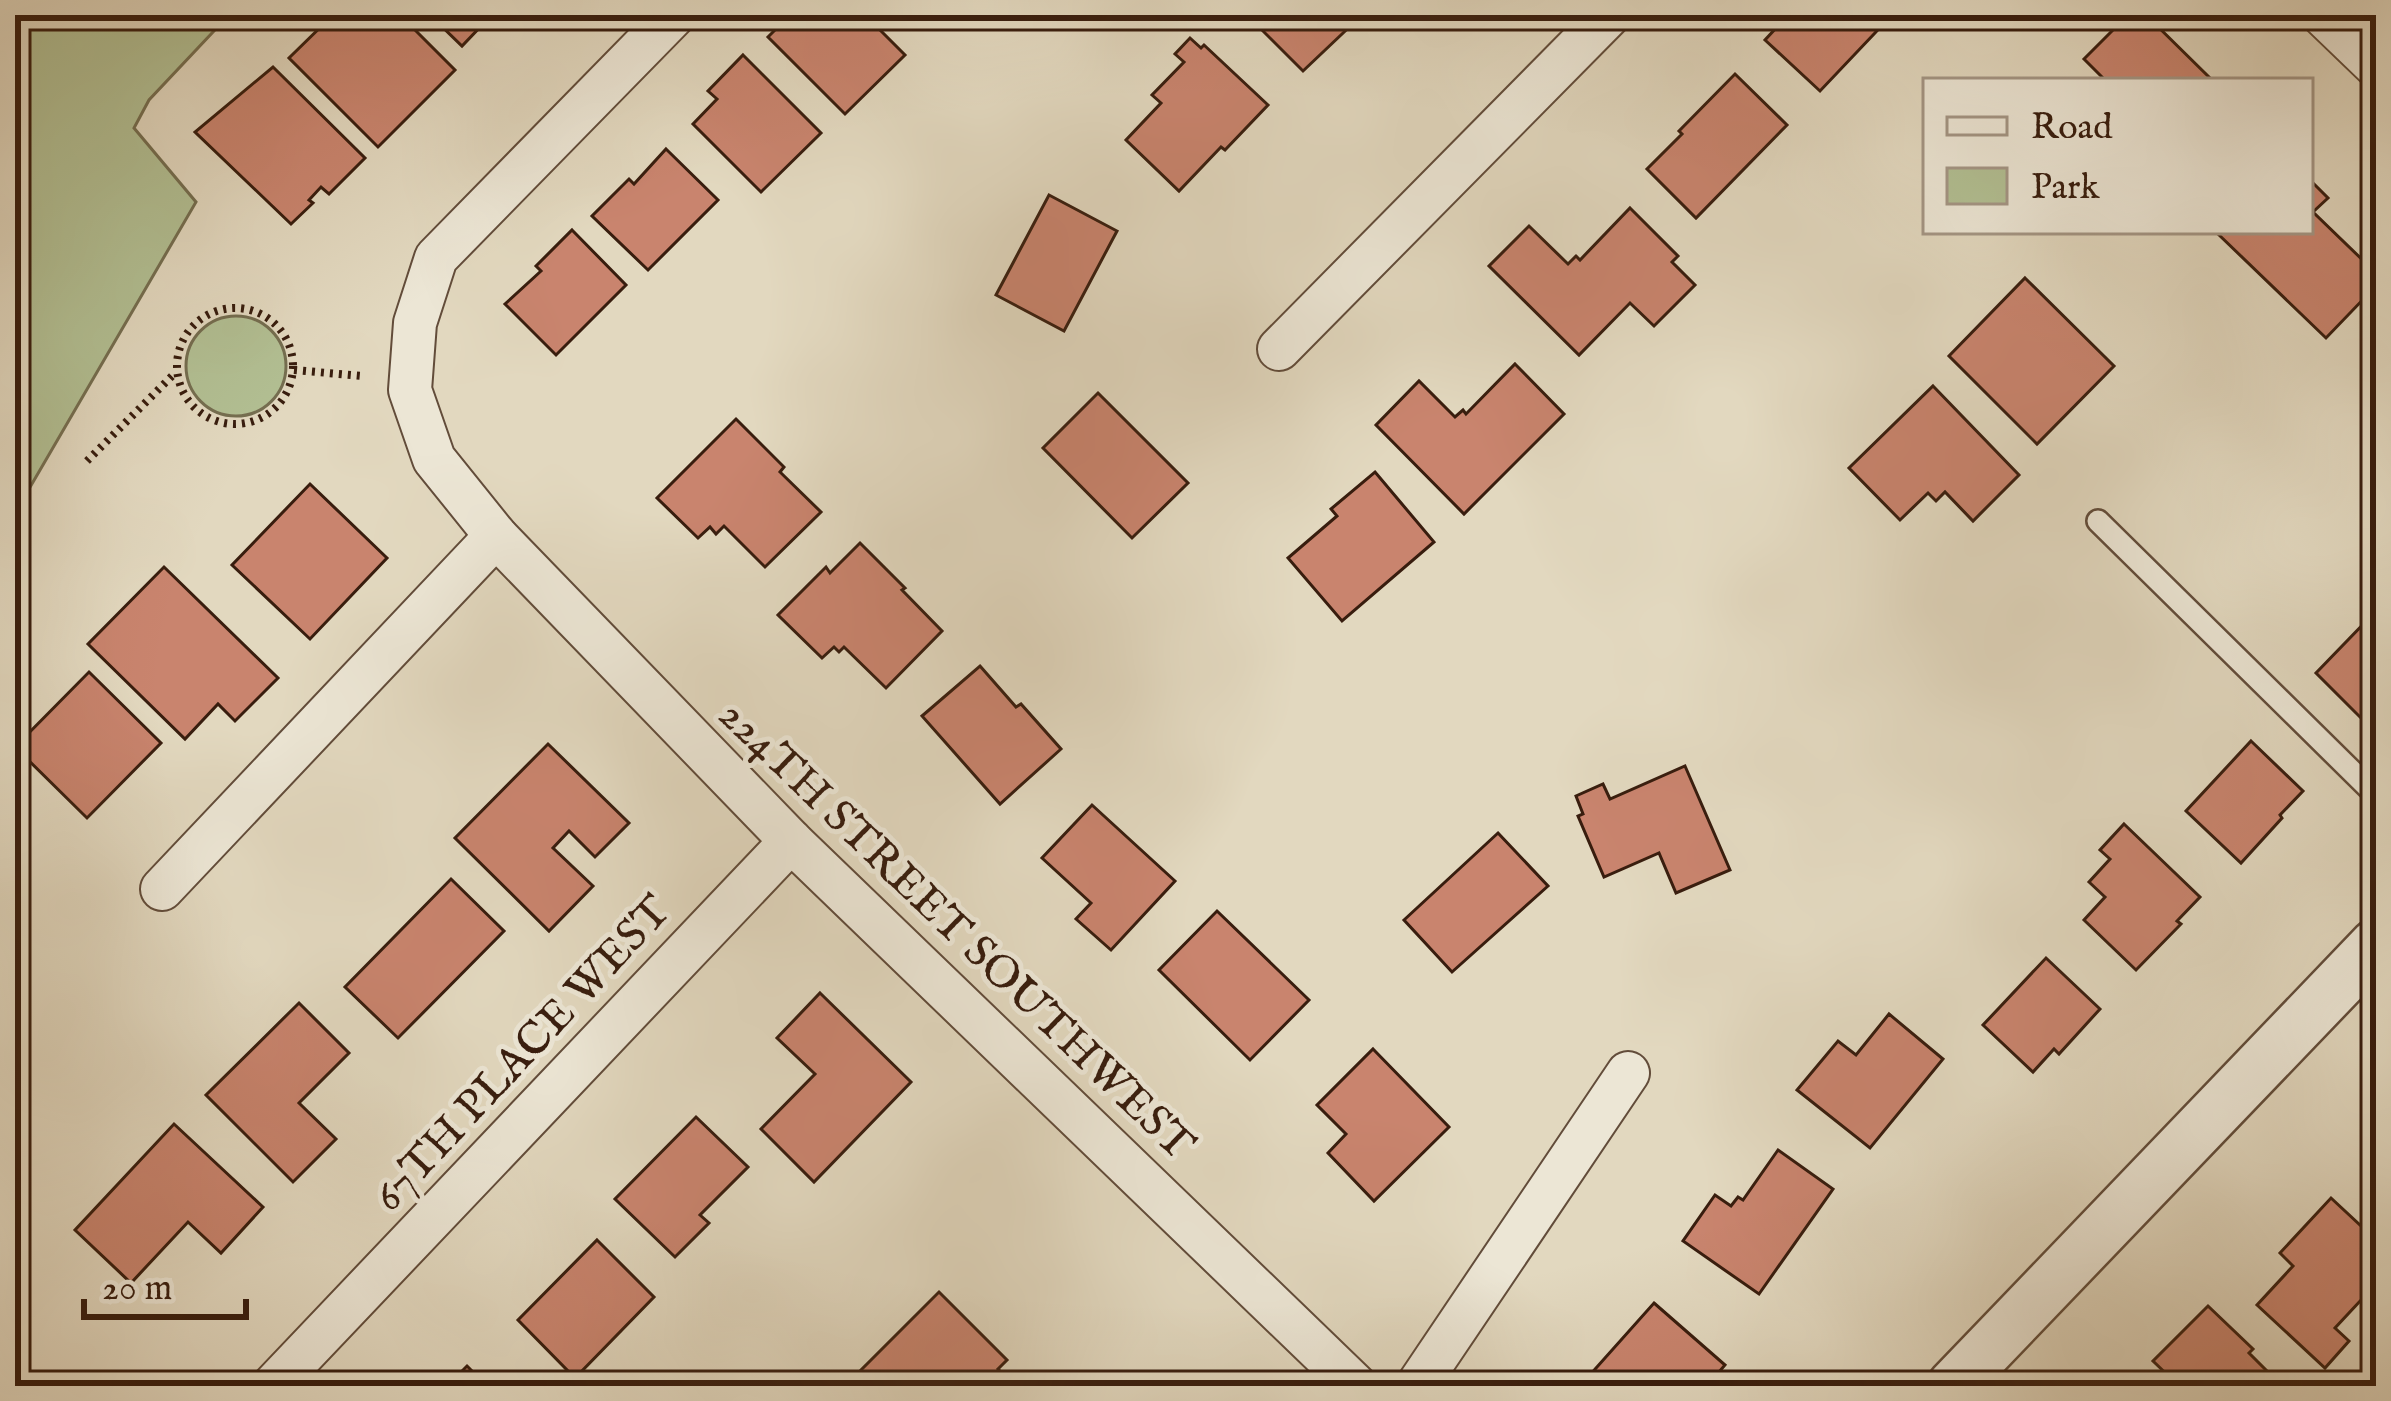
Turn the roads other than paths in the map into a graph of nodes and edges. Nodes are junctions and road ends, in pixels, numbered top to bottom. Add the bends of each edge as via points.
1 (674, 15) edge
2 (1609, 15) edge
3 (2323, 15) edge
4 (2376, 66) edge
5 (1279, 350) dead end
6 (2098, 521) dead end
7 (496, 536) junction
8 (2376, 795) edge
9 (790, 841) junction
10 (161, 889) dead end
11 (2376, 945) edge
12 (1628, 1073) dead end
13 (273, 1386) edge
14 (1356, 1386) edge
15 (1417, 1386) edge
16 (1953, 1386) edge

1 - 7 street, 224TH STREET SOUTHWEST via 436,258 415,323 410,390 434,459
2 - 5 street
3 - 4 street
6 - 8 lane
7 - 9 street, 224TH STREET SOUTHWEST
7 - 10 street
9 - 13 street, 67TH PLACE WEST
9 - 14 street, 224TH STREET SOUTHWEST
11 - 16 street
12 - 15 street

